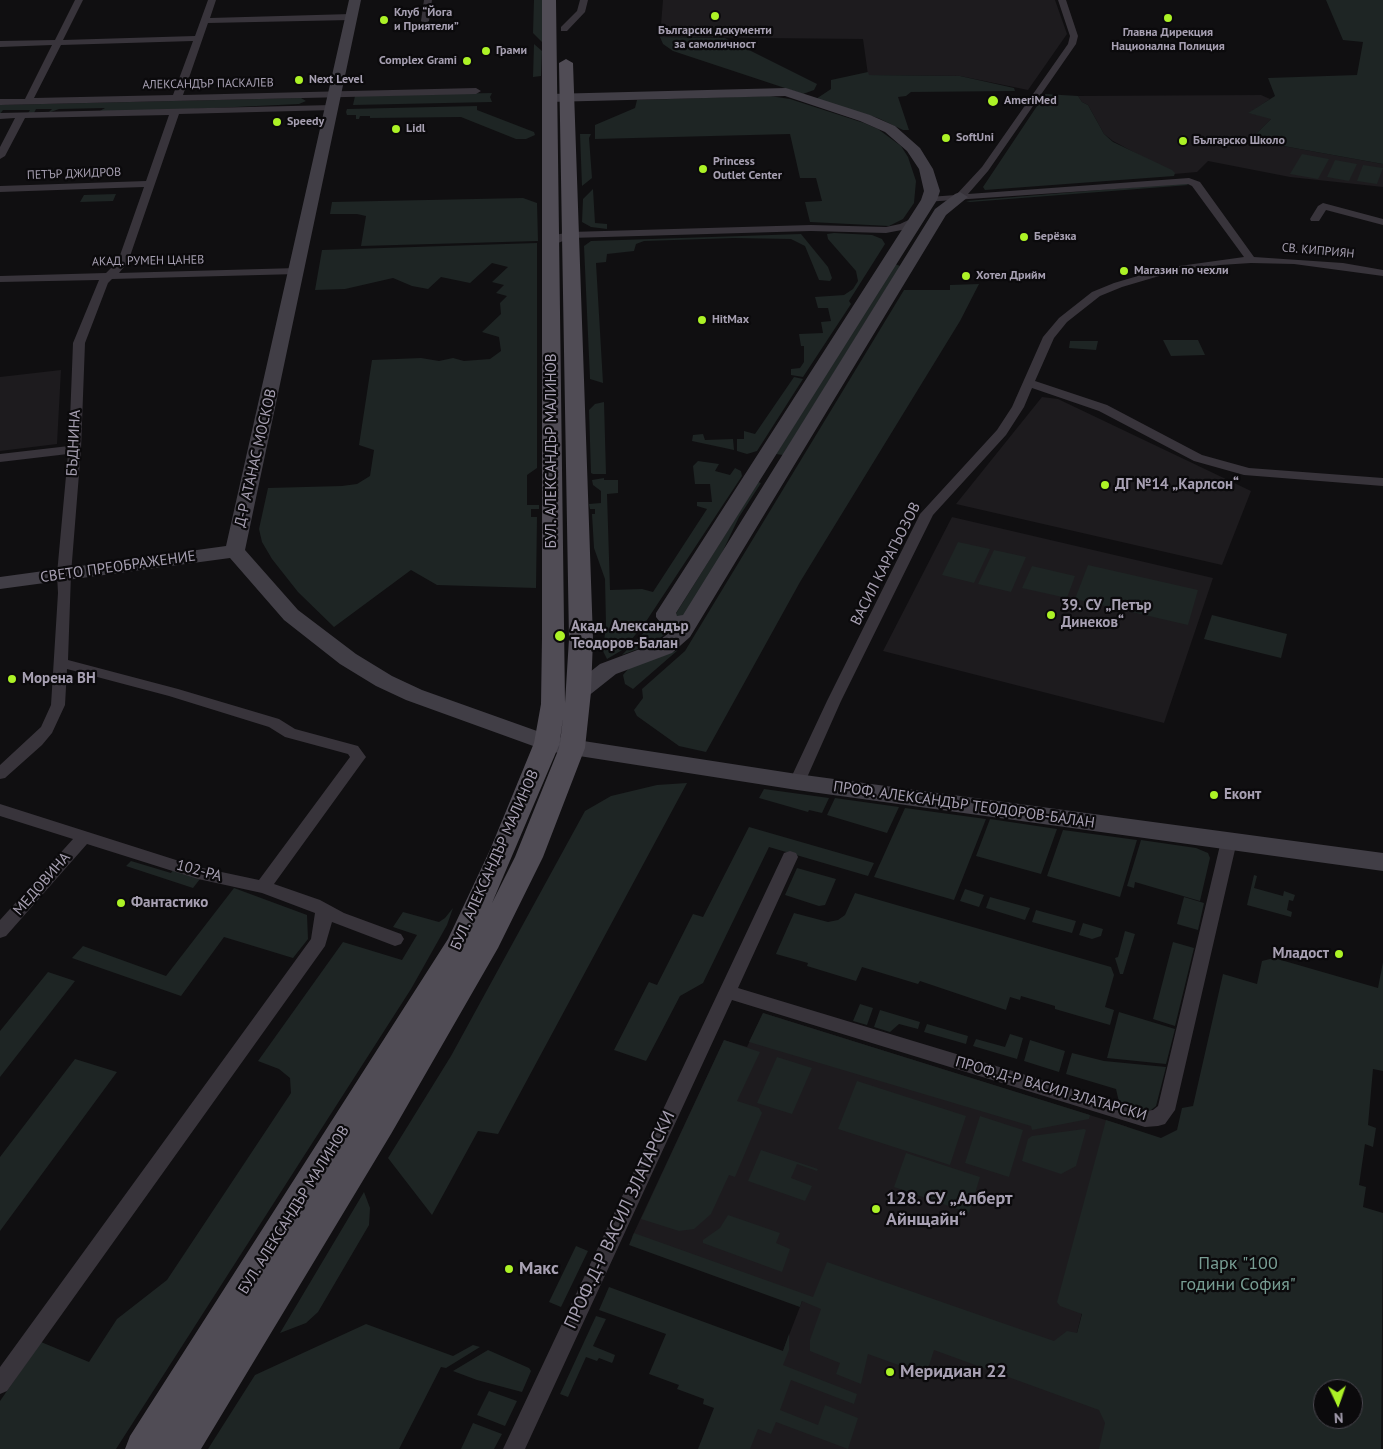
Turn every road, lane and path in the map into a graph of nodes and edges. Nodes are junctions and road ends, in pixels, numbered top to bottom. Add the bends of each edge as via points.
1 (79, 0) edge
2 (212, 0) edge
3 (355, 0) edge
4 (428, 0) edge
5 (549, 0) edge
6 (584, 0) edge
7 (1062, 0) edge
8 (564, 10) dead end
9 (351, 17) junction
10 (205, 21) junction
11 (425, 21) dead end
12 (564, 28) junction
13 (199, 38) junction
14 (58, 42) junction
15 (0, 44) edge
16 (476, 91) dead end
17 (177, 98) junction
18 (550, 98) junction
19 (567, 98) junction
20 (333, 101) junction
21 (0, 102) edge
22 (28, 102) junction
23 (175, 112) junction
24 (0, 116) edge
25 (21, 116) junction
26 (0, 156) edge
27 (150, 184) junction
28 (974, 184) junction
29 (1199, 187) junction
30 (0, 189) edge
31 (992, 195) junction
32 (966, 201) junction
33 (931, 209) junction
34 (1316, 219) dead end
35 (1383, 222) edge
36 (876, 230) junction
37 (561, 239) junction
38 (897, 248) junction
39 (1250, 260) junction
40 (297, 271) junction
41 (1383, 274) edge
42 (108, 276) junction
43 (0, 279) edge
44 (1030, 383) junction
45 (75, 449) junction
46 (0, 458) edge
47 (1383, 482) edge
48 (235, 551) junction
49 (64, 574) junction
50 (0, 583) edge
51 (692, 619) junction
52 (62, 663) junction
53 (579, 692) junction
54 (559, 745) junction
55 (0, 774) edge
56 (797, 782) junction
57 (0, 810) edge
58 (84, 837) junction
59 (1229, 841) junction
60 (790, 857) dead end
61 (1383, 862) edge
62 (263, 887) junction
63 (324, 910) junction
64 (0, 931) edge
65 (395, 939) dead end
66 (727, 992) junction
67 (0, 1384) edge
68 (143, 1449) edge
69 (181, 1449) edge
70 (514, 1449) edge

1 - 14 street
2 - 10 street
3 - 9 street, Д-Р АТАНАС МОСКОВ
4 - 11 street
5 - 18 main road, БУЛ. АЛЕКСАНДЪР МАЛИНОВ
6 - 12 street via 581,12
7 - 28 street via 1074,36 1072,44
8 - 12 main road, БУЛ. АЛЕКСАНДЪР МАЛИНОВ
9 - 10 street
9 - 20 street, Д-Р АТАНАС МОСКОВ
10 - 13 street
12 - 19 main road, БУЛ. АЛЕКСАНДЪР МАЛИНОВ
13 - 14 street
13 - 17 street
14 - 15 street
14 - 22 street
16 - 20 street, АЛЕКСАНДЪР ПАСКАЛЕВ
17 - 20 street, АЛЕКСАНДЪР ПАСКАЛЕВ
17 - 22 street, АЛЕКСАНДЪР ПАСКАЛЕВ
18 - 19 street
18 - 37 main road, БУЛ. АЛЕКСАНДЪР МАЛИНОВ
19 - 33 street via 786,92 865,118 902,137 926,169 932,191
19 - 37 main road, БУЛ. АЛЕКСАНДЪР МАЛИНОВ
20 - 23 street, АЛЕКСАНДЪР ПАСКАЛЕВ
20 - 40 street, Д-Р АТАНАС МОСКОВ
21 - 22 street, АЛЕКСАНДЪР ПАСКАЛЕВ
23 - 25 street, АЛЕКСАНДЪР ПАСКАЛЕВ
23 - 27 street, БЪДНИНА
24 - 25 street, АЛЕКСАНДЪР ПАСКАЛЕВ
25 - 26 street
27 - 30 street, ПЕТЪР ДЖИДРОВ
27 - 42 street, БЪДНИНА via 123,262
28 - 31 street via 979,192
28 - 32 street
29 - 31 street via 1189,181
29 - 32 street
29 - 39 street
31 - 32 street
32 - 33 street
33 - 36 street via 903,227
33 - 38 street
33 - 51 street
34 - 35 street via 1323,206
36 - 37 street via 812,228
36 - 38 street via 892,236
37 - 53 main road, БУЛ. АЛЕКСАНДЪР МАЛИНОВ via 581,639
37 - 54 main road, БУЛ. АЛЕКСАНДЪР МАЛИНОВ via 553,704
38 - 51 street via 666,613 666,617 679,623
39 - 41 street, СВ. КИПРИЯН via 1328,264
39 - 44 street, ВАСИЛ КАРАГЬОЗОВ via 1165,271 1096,294 1077,306 1049,338
40 - 42 street, АКАД. РУМЕН ЦАНЕВ
40 - 48 street, Д-Р АТАНАС МОСКОВ
42 - 43 street, АКАД. РУМЕН ЦАНЕВ
42 - 45 street, БЪДНИНА via 79,344
44 - 47 street via 1103,408 1198,458 1248,472
44 - 56 street, ВАСИЛ КАРАГЬОЗОВ via 1002,432 928,514
45 - 46 street
45 - 49 street, БЪДНИНА
48 - 49 street, СВЕТО ПРЕОБРАЖЕНИЕ
48 - 54 street via 292,615 348,659 384,681 414,695
49 - 50 street, СВЕТО ПРЕОБРАЖЕНИЕ
49 - 52 street, БЪДНИНА
51 - 53 street via 671,644 608,669
52 - 55 street, БЪДНИНА via 60,695 47,729
52 - 62 street via 274,722 290,733 353,750 358,758
53 - 54 main road, БУЛ. АЛЕКСАНДЪР МАЛИНОВ
54 - 56 street, ПРОФ. АЛЕКСАНДЪР ТЕОДОРОВ-БАЛАН
54 - 68 main road, БУЛ. АЛЕКСАНДЪР МАЛИНОВ via 503,850 460,942
54 - 69 main road, БУЛ. АЛЕКСАНДЪР МАЛИНОВ via 529,857 488,940 380,1126
56 - 59 street, ПРОФ. АЛЕКСАНДЪР ТЕОДОРОВ-БАЛАН
57 - 58 street, 102-РА
58 - 62 street, 102-РА via 198,873
58 - 64 street, МЕДОВИНА
59 - 61 street, ПРОФ. АЛЕКСАНДЪР ТЕОДОРОВ-БАЛАН
59 - 66 street, ПРОФ.Д-Р ВАСИЛ ЗЛАТАРСКИ via 1166,1110 1158,1118 1145,1119
60 - 66 street, ПРОФ.Д-Р ВАСИЛ ЗЛАТАРСКИ
62 - 63 street, 102-РА
63 - 65 street, 102-РА
63 - 67 street via 318,941
66 - 70 street, ПРОФ.Д-Р ВАСИЛ ЗЛАТАРСКИ

